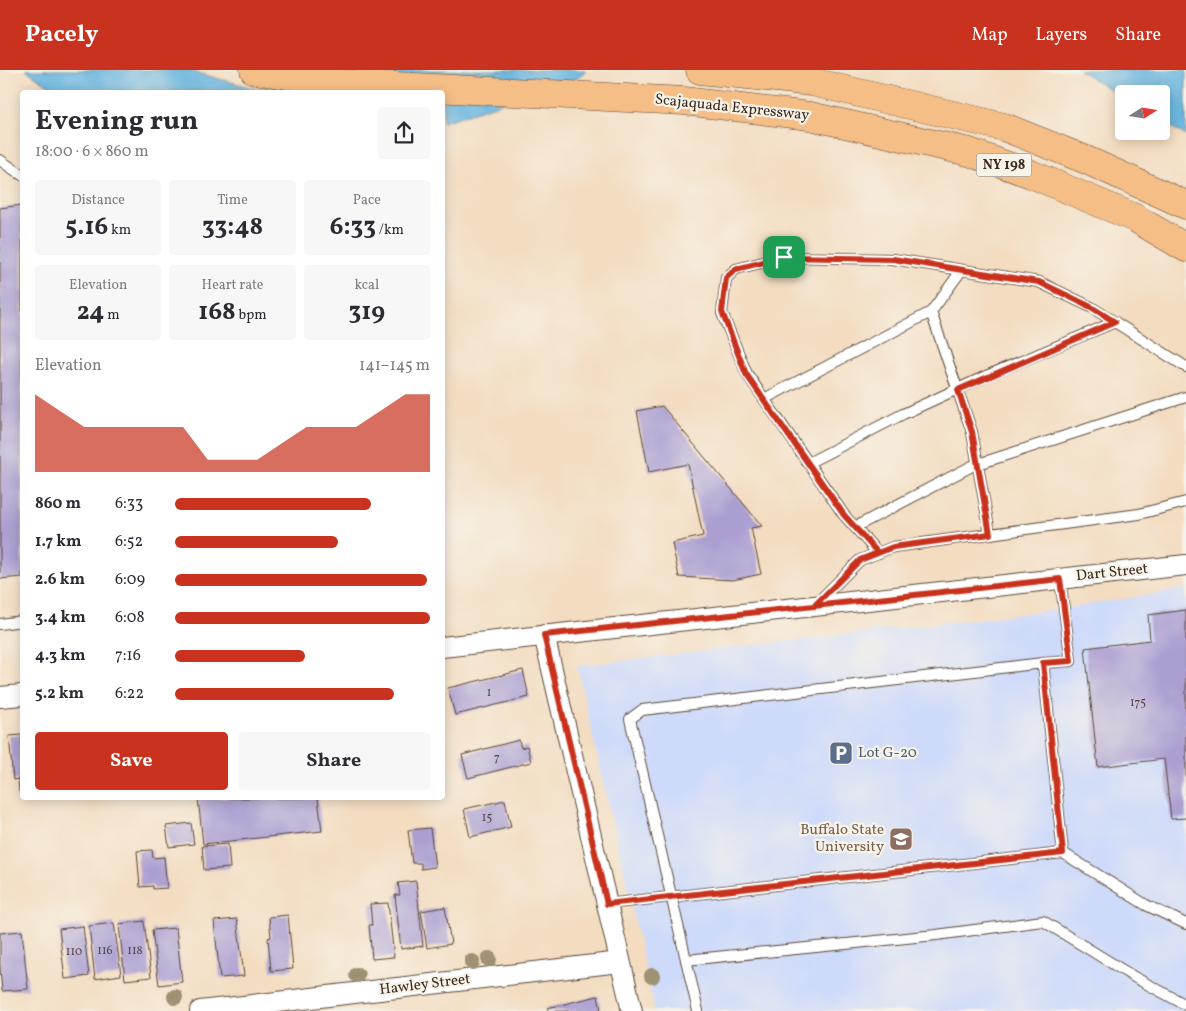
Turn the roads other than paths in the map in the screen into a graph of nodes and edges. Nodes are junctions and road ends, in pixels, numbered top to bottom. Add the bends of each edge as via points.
1 (254, 70) edge
2 (700, 70) edge
3 (0, 160) edge
4 (20, 175) edge
5 (1186, 205) edge
6 (1186, 248) edge
7 (961, 271) junction
8 (931, 312) junction
9 (1115, 322) junction
10 (1186, 367) edge
11 (958, 390) junction
12 (1186, 397) edge
13 (764, 399) junction
14 (808, 463) junction
15 (978, 464) junction
16 (1186, 502) edge
17 (855, 527) junction
18 (990, 534) junction
19 (878, 553) junction
20 (1186, 565) edge
21 (1060, 579) junction
22 (814, 606) junction
23 (20, 621) edge
24 (0, 624) edge
25 (544, 635) junction
26 (445, 647) edge
27 (1043, 663) junction
28 (20, 695) edge
29 (0, 697) edge
30 (1063, 853) junction
31 (672, 897) junction
32 (607, 904) junction
33 (1186, 924) edge
34 (686, 960) junction
35 (620, 962) junction
36 (1186, 1005) edge
37 (200, 1011) edge
38 (632, 1011) edge
39 (698, 1011) edge

1 - 6 highway, Scajaquada Expressway / NY 198 via 338,83 684,101 810,116 968,152 1031,174 1135,218
2 - 5 highway, NY 198 via 812,82 1004,127
3 - 4 lane
7 - 8 lane
7 - 9 lane via 1039,282
7 - 13 lane via 893,259 784,257 736,269 726,278 722,312 746,374
8 - 11 lane
8 - 13 lane
9 - 10 lane
9 - 11 lane
11 - 14 lane
11 - 15 lane via 972,432
12 - 15 lane
13 - 14 lane
14 - 17 lane
15 - 17 lane
15 - 18 lane
16 - 18 lane via 1140,514
17 - 19 lane
18 - 19 lane via 893,547
19 - 22 lane via 860,560
20 - 21 street, Dart Street
21 - 22 street, Dart Street
21 - 27 lane via 1071,661
22 - 25 street, Dart Street
23 - 24 lane
25 - 26 street, Dart Street
25 - 32 street
27 - 30 lane
27 - 31 lane via 642,710 630,718
28 - 29 street
30 - 31 lane
30 - 33 lane via 1146,905
31 - 32 lane
31 - 34 lane
32 - 35 street
34 - 36 lane via 1043,921
34 - 39 lane
35 - 37 street, Hawley Street
35 - 38 street

